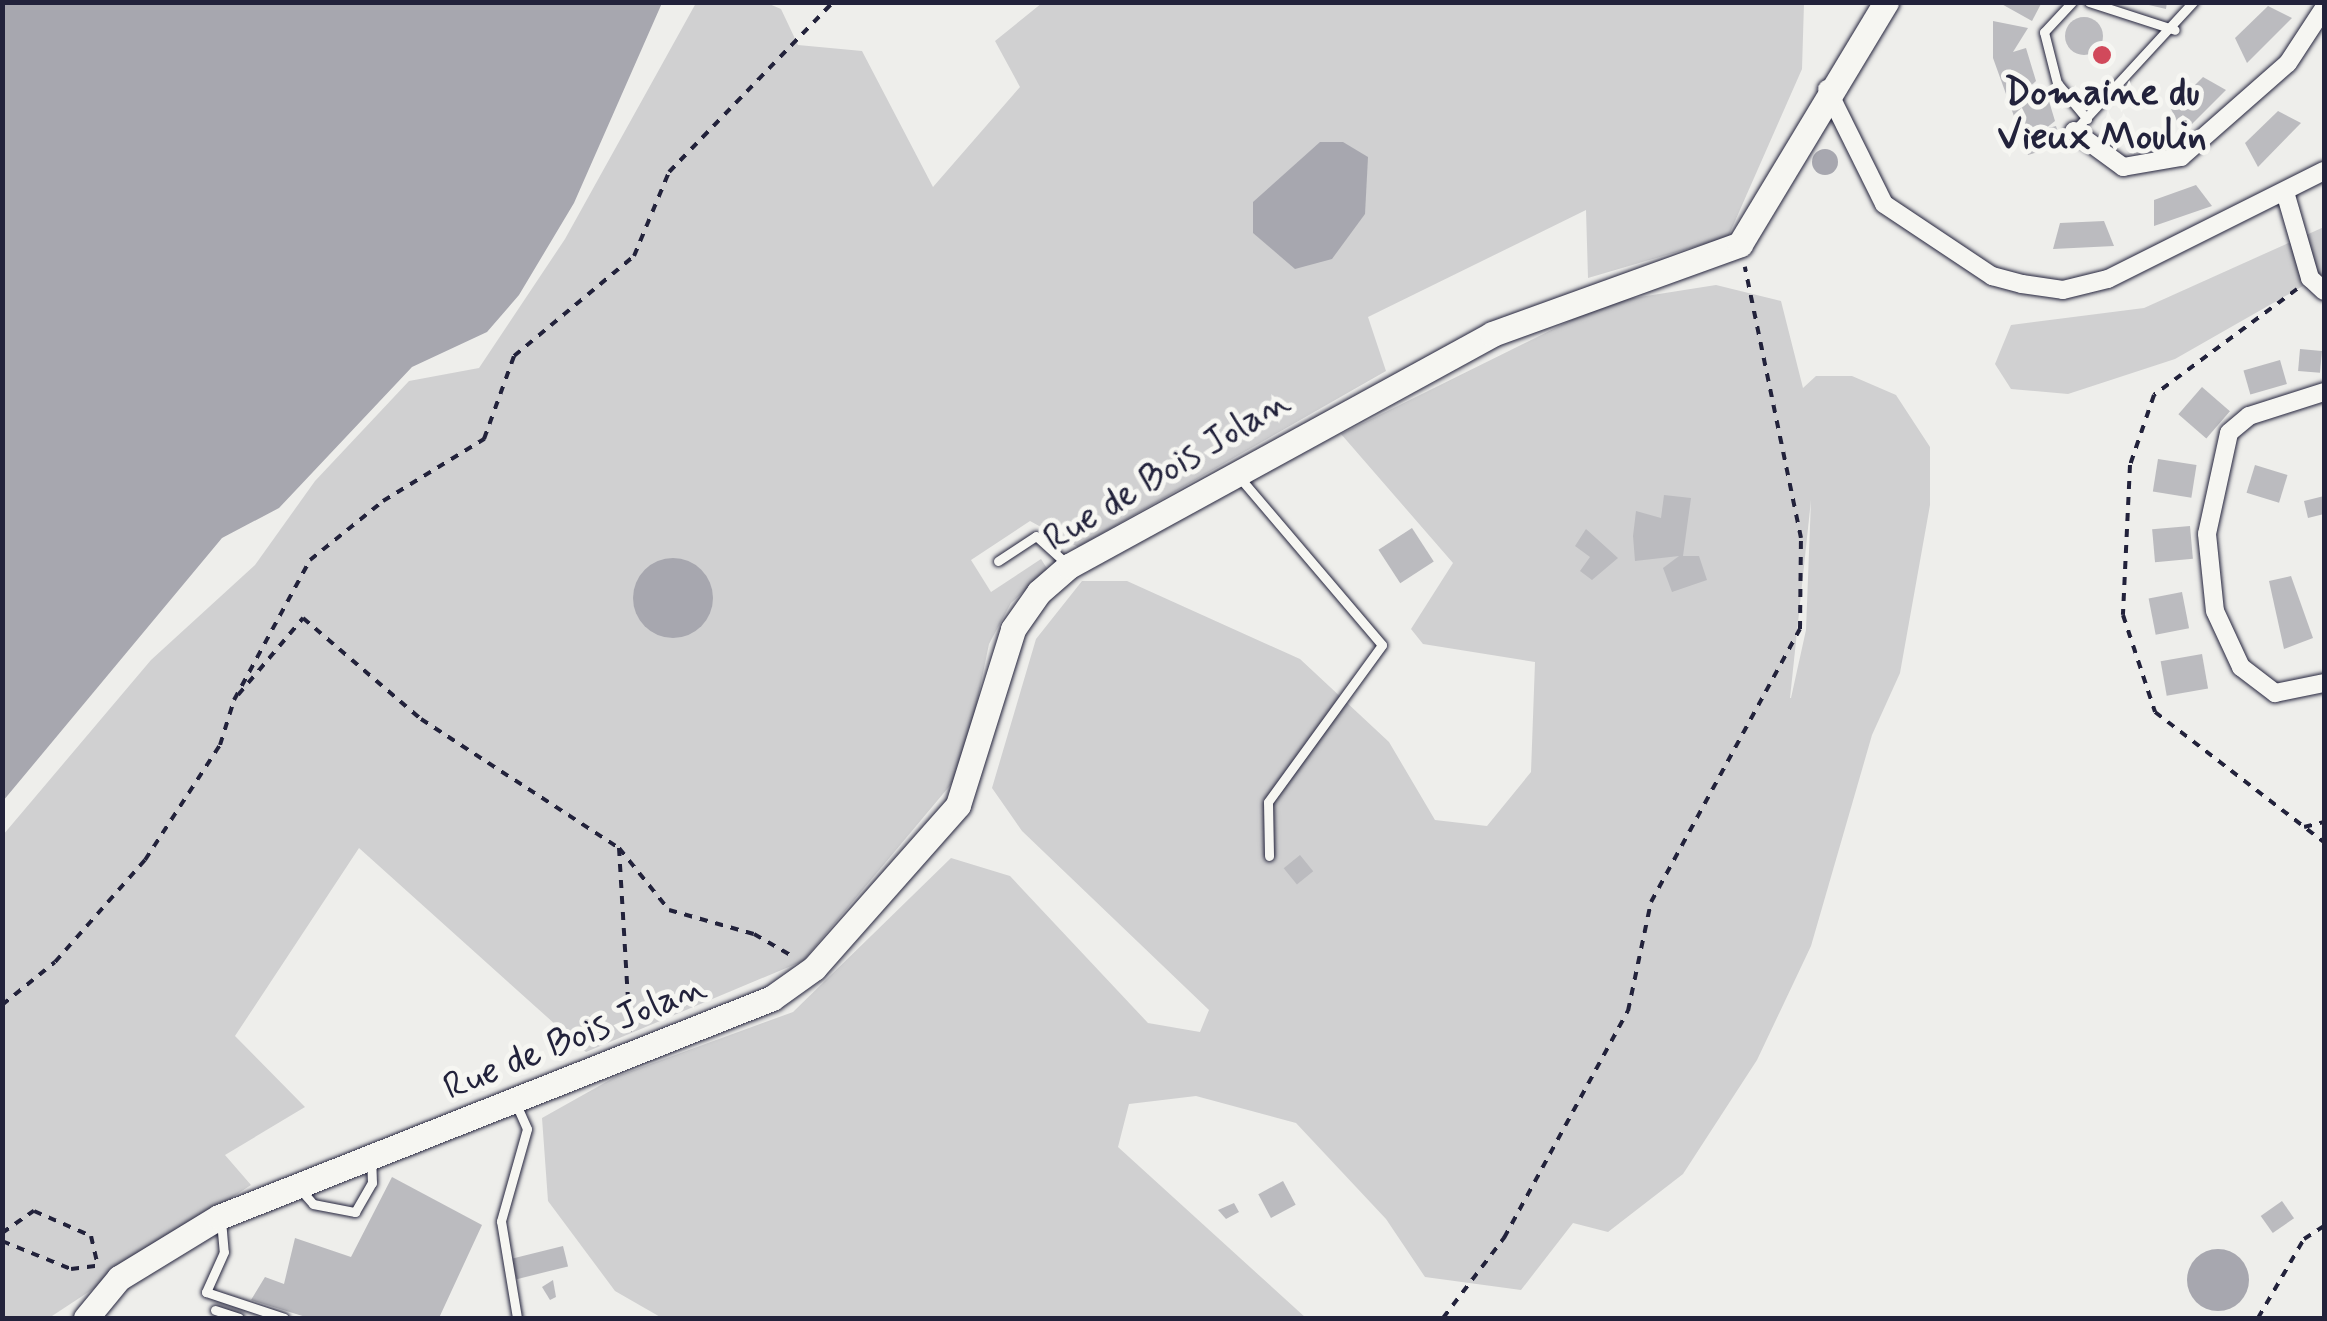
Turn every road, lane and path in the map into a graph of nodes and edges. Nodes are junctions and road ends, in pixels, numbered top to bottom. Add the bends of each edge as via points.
1 (832, 2) edge
2 (882, 2) edge
3 (917, 2) edge
4 (1886, 2) edge
5 (2072, 2) edge
6 (2089, 2) edge
7 (2193, 2) edge
8 (2324, 8) edge
9 (2175, 30) junction
10 (1827, 89) junction
11 (2080, 125) junction
12 (2324, 171) edge
13 (2285, 192) junction
14 (1740, 244) junction
15 (2310, 278) junction
16 (2324, 290) edge
17 (2324, 392) edge
18 (1235, 472) junction
19 (998, 561) dead end
20 (1069, 566) junction
21 (2324, 683) edge
22 (234, 700) junction
23 (2324, 822) edge
24 (2304, 826) junction
25 (2324, 842) edge
26 (619, 848) junction
27 (1269, 856) dead end
28 (814, 968) junction
29 (2, 1005) edge
30 (640, 1050) junction
31 (516, 1104) junction
32 (371, 1160) junction
33 (300, 1187) junction
34 (219, 1217) junction
35 (2324, 1226) edge
36 (2, 1233) edge
37 (2, 1241) edge
38 (108, 1272) junction
39 (215, 1310) dead end
40 (86, 1318) edge
41 (239, 1318) edge
42 (284, 1318) edge
43 (516, 1318) edge
44 (1443, 1318) edge
45 (2258, 1318) edge

1 - 22 path via 669,172 634,256 514,356 484,440 383,501 310,560
2 - 3 path
4 - 10 street
5 - 11 lane via 2044,32 2057,84
6 - 9 lane
7 - 9 lane
8 - 11 street via 2288,63 2181,157 2123,168 2100,160
9 - 11 lane
10 - 13 street via 1884,204 1992,276 2022,284 2064,290 2108,279
10 - 14 street
12 - 13 street
13 - 15 street
14 - 18 street, Rue de Bois Jolan via 1492,334
14 - 44 path via 1801,538 1800,629 1652,902 1628,1011 1504,1238
15 - 16 street
15 - 24 path via 2254,328 2202,353 2154,395 2130,465 2123,616 2155,712
17 - 21 street via 2249,416 2229,434 2206,534 2215,611 2241,667 2275,693
18 - 20 street, Rue de Bois Jolan
18 - 27 lane via 1382,645 1268,802
19 - 20 lane via 1036,536
20 - 28 street, Rue de Bois Jolan via 1013,629 958,805
22 - 26 path via 303,618 421,719
22 - 29 path via 220,745 144,860 55,962
23 - 24 path
24 - 25 path
26 - 28 path via 668,910 754,934
26 - 30 path via 617,920 631,984 623,1021
28 - 30 street, Rue de Bois Jolan via 772,998
30 - 31 street, Rue de Bois Jolan
31 - 32 street, Rue de Bois Jolan
31 - 43 lane via 527,1128 501,1221
32 - 33 street, Rue de Bois Jolan
32 - 33 lane via 372,1183 355,1212 312,1204
33 - 34 street, Rue de Bois Jolan
34 - 38 street, Rue de Bois Jolan
34 - 42 lane via 224,1252 206,1292
35 - 45 path via 2304,1239
36 - 38 path via 34,1211 91,1236
37 - 38 path via 72,1269
38 - 40 street, Rue de Bois Jolan
39 - 41 lane

